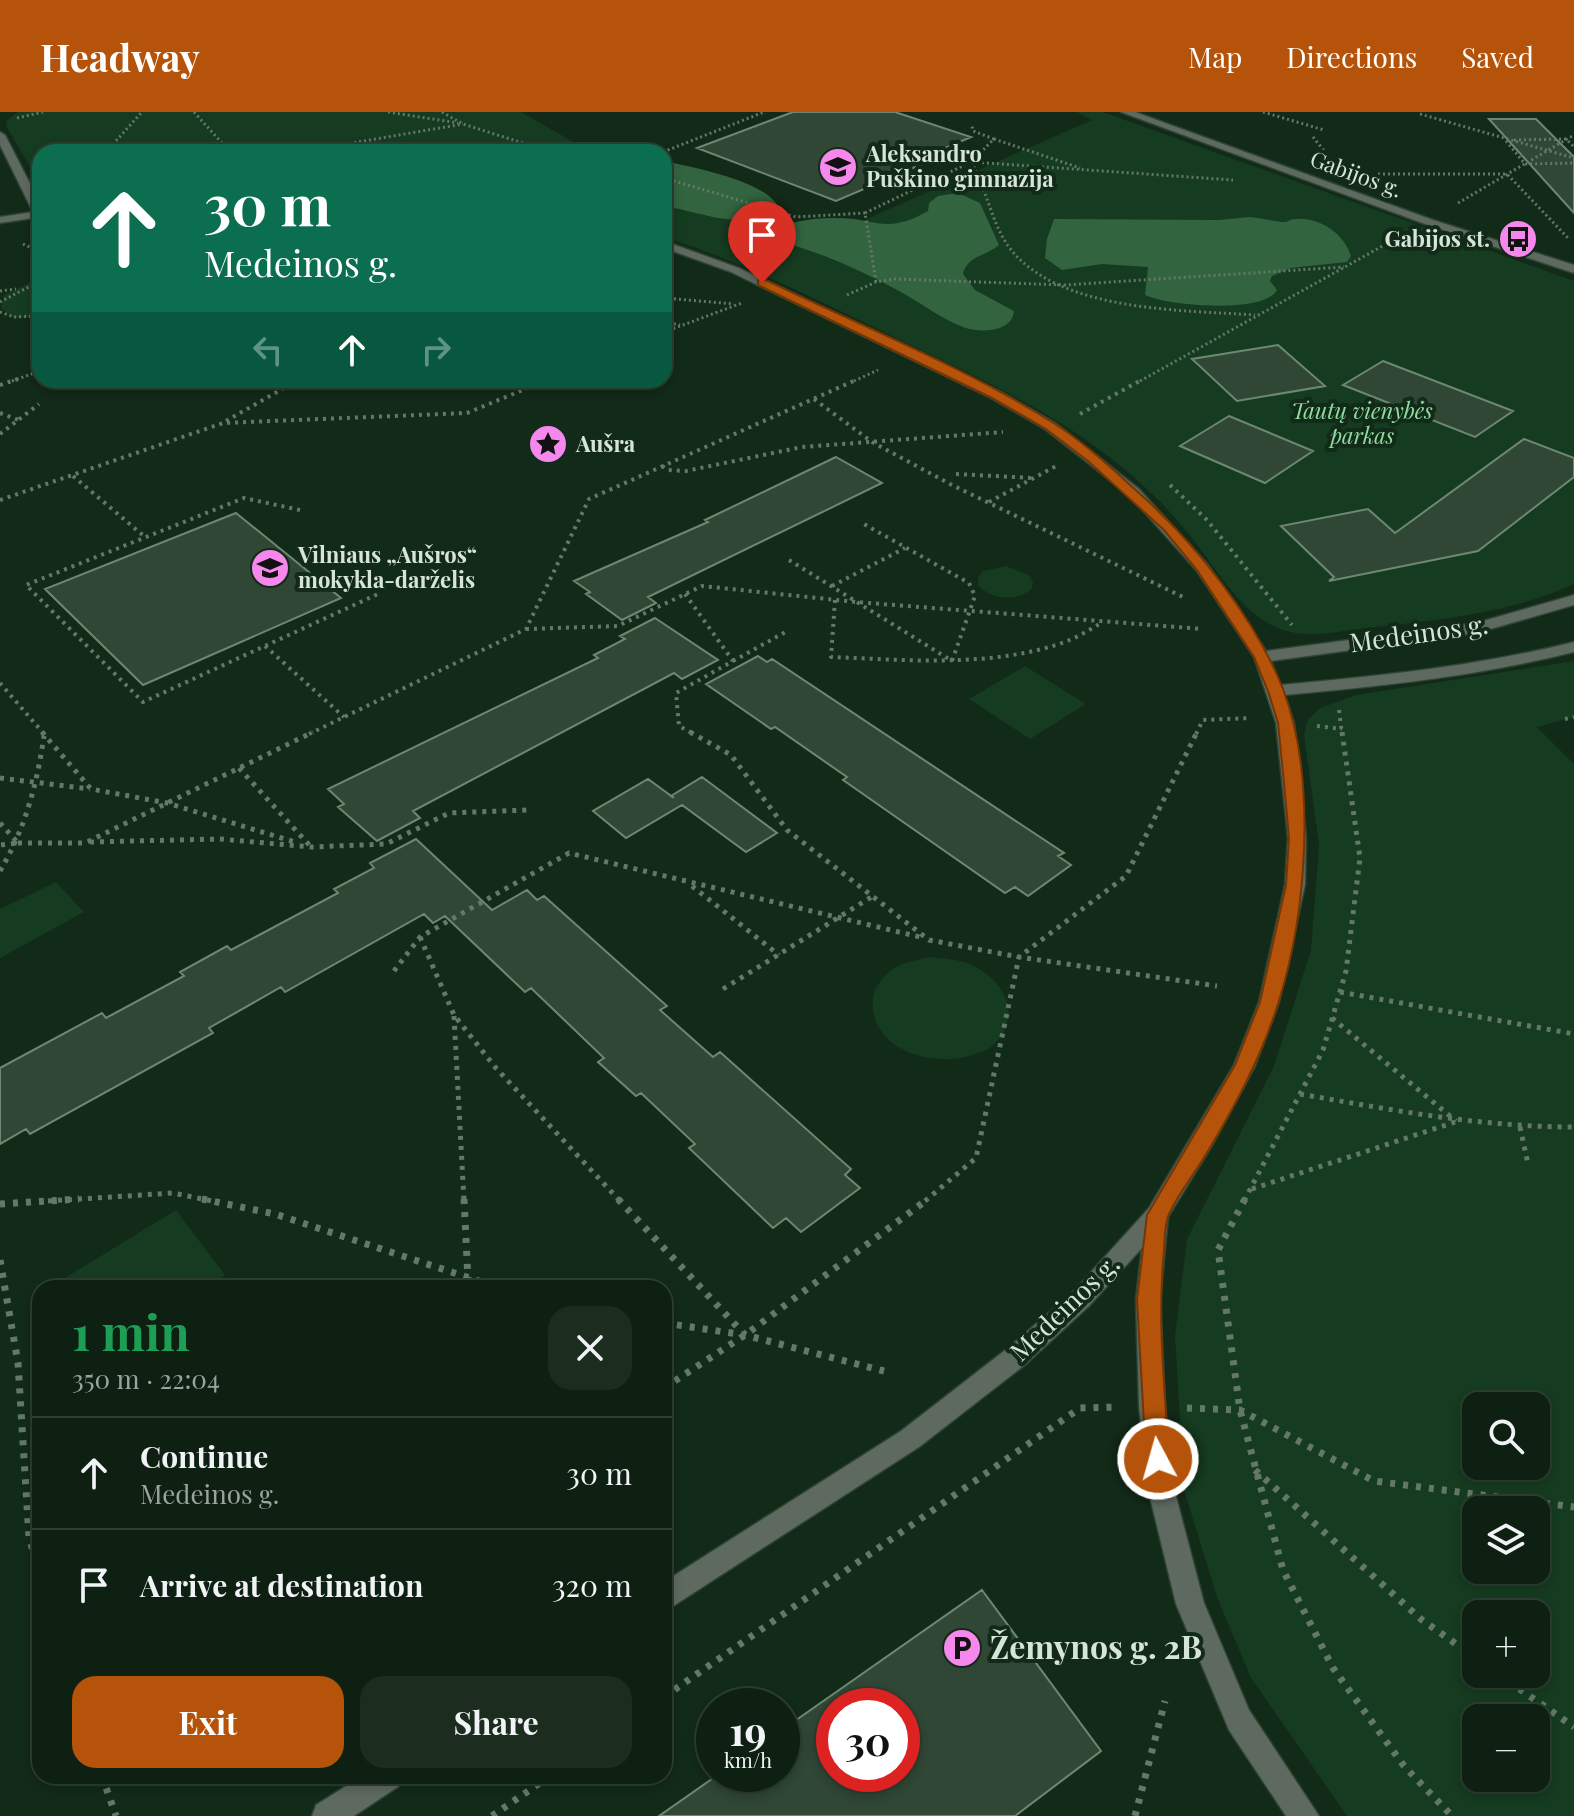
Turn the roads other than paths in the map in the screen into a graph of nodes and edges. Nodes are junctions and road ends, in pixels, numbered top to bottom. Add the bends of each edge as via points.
1 (1126, 112) edge
2 (0, 135) edge
3 (32, 198) edge
4 (32, 215) edge
5 (0, 220) edge
6 (672, 247) edge
7 (1574, 269) edge
8 (1574, 600) edge
9 (1574, 647) edge
10 (1262, 657) junction
11 (1276, 691) junction
12 (1157, 1215) junction
13 (672, 1593) edge
14 (377, 1784) edge
15 (327, 1816) edge
16 (1304, 1816) edge

1 - 7 street, Gabijos g.
2 - 3 street
4 - 5 street
6 - 10 street, Medeinos g. via 735,270 913,353 1050,426 1134,492 1169,527
8 - 10 street, Medeinos g. via 1477,628
9 - 11 street, Medeinos g. via 1423,677
10 - 11 street, Medeinos g.
11 - 12 street, Medeinos g. via 1285,723 1297,838 1295,885 1269,1002 1244,1066
12 - 13 street, Medeinos g. via 1081,1299 1017,1356 910,1439
12 - 16 street via 1148,1300 1160,1485 1190,1604 1239,1720
14 - 15 street

